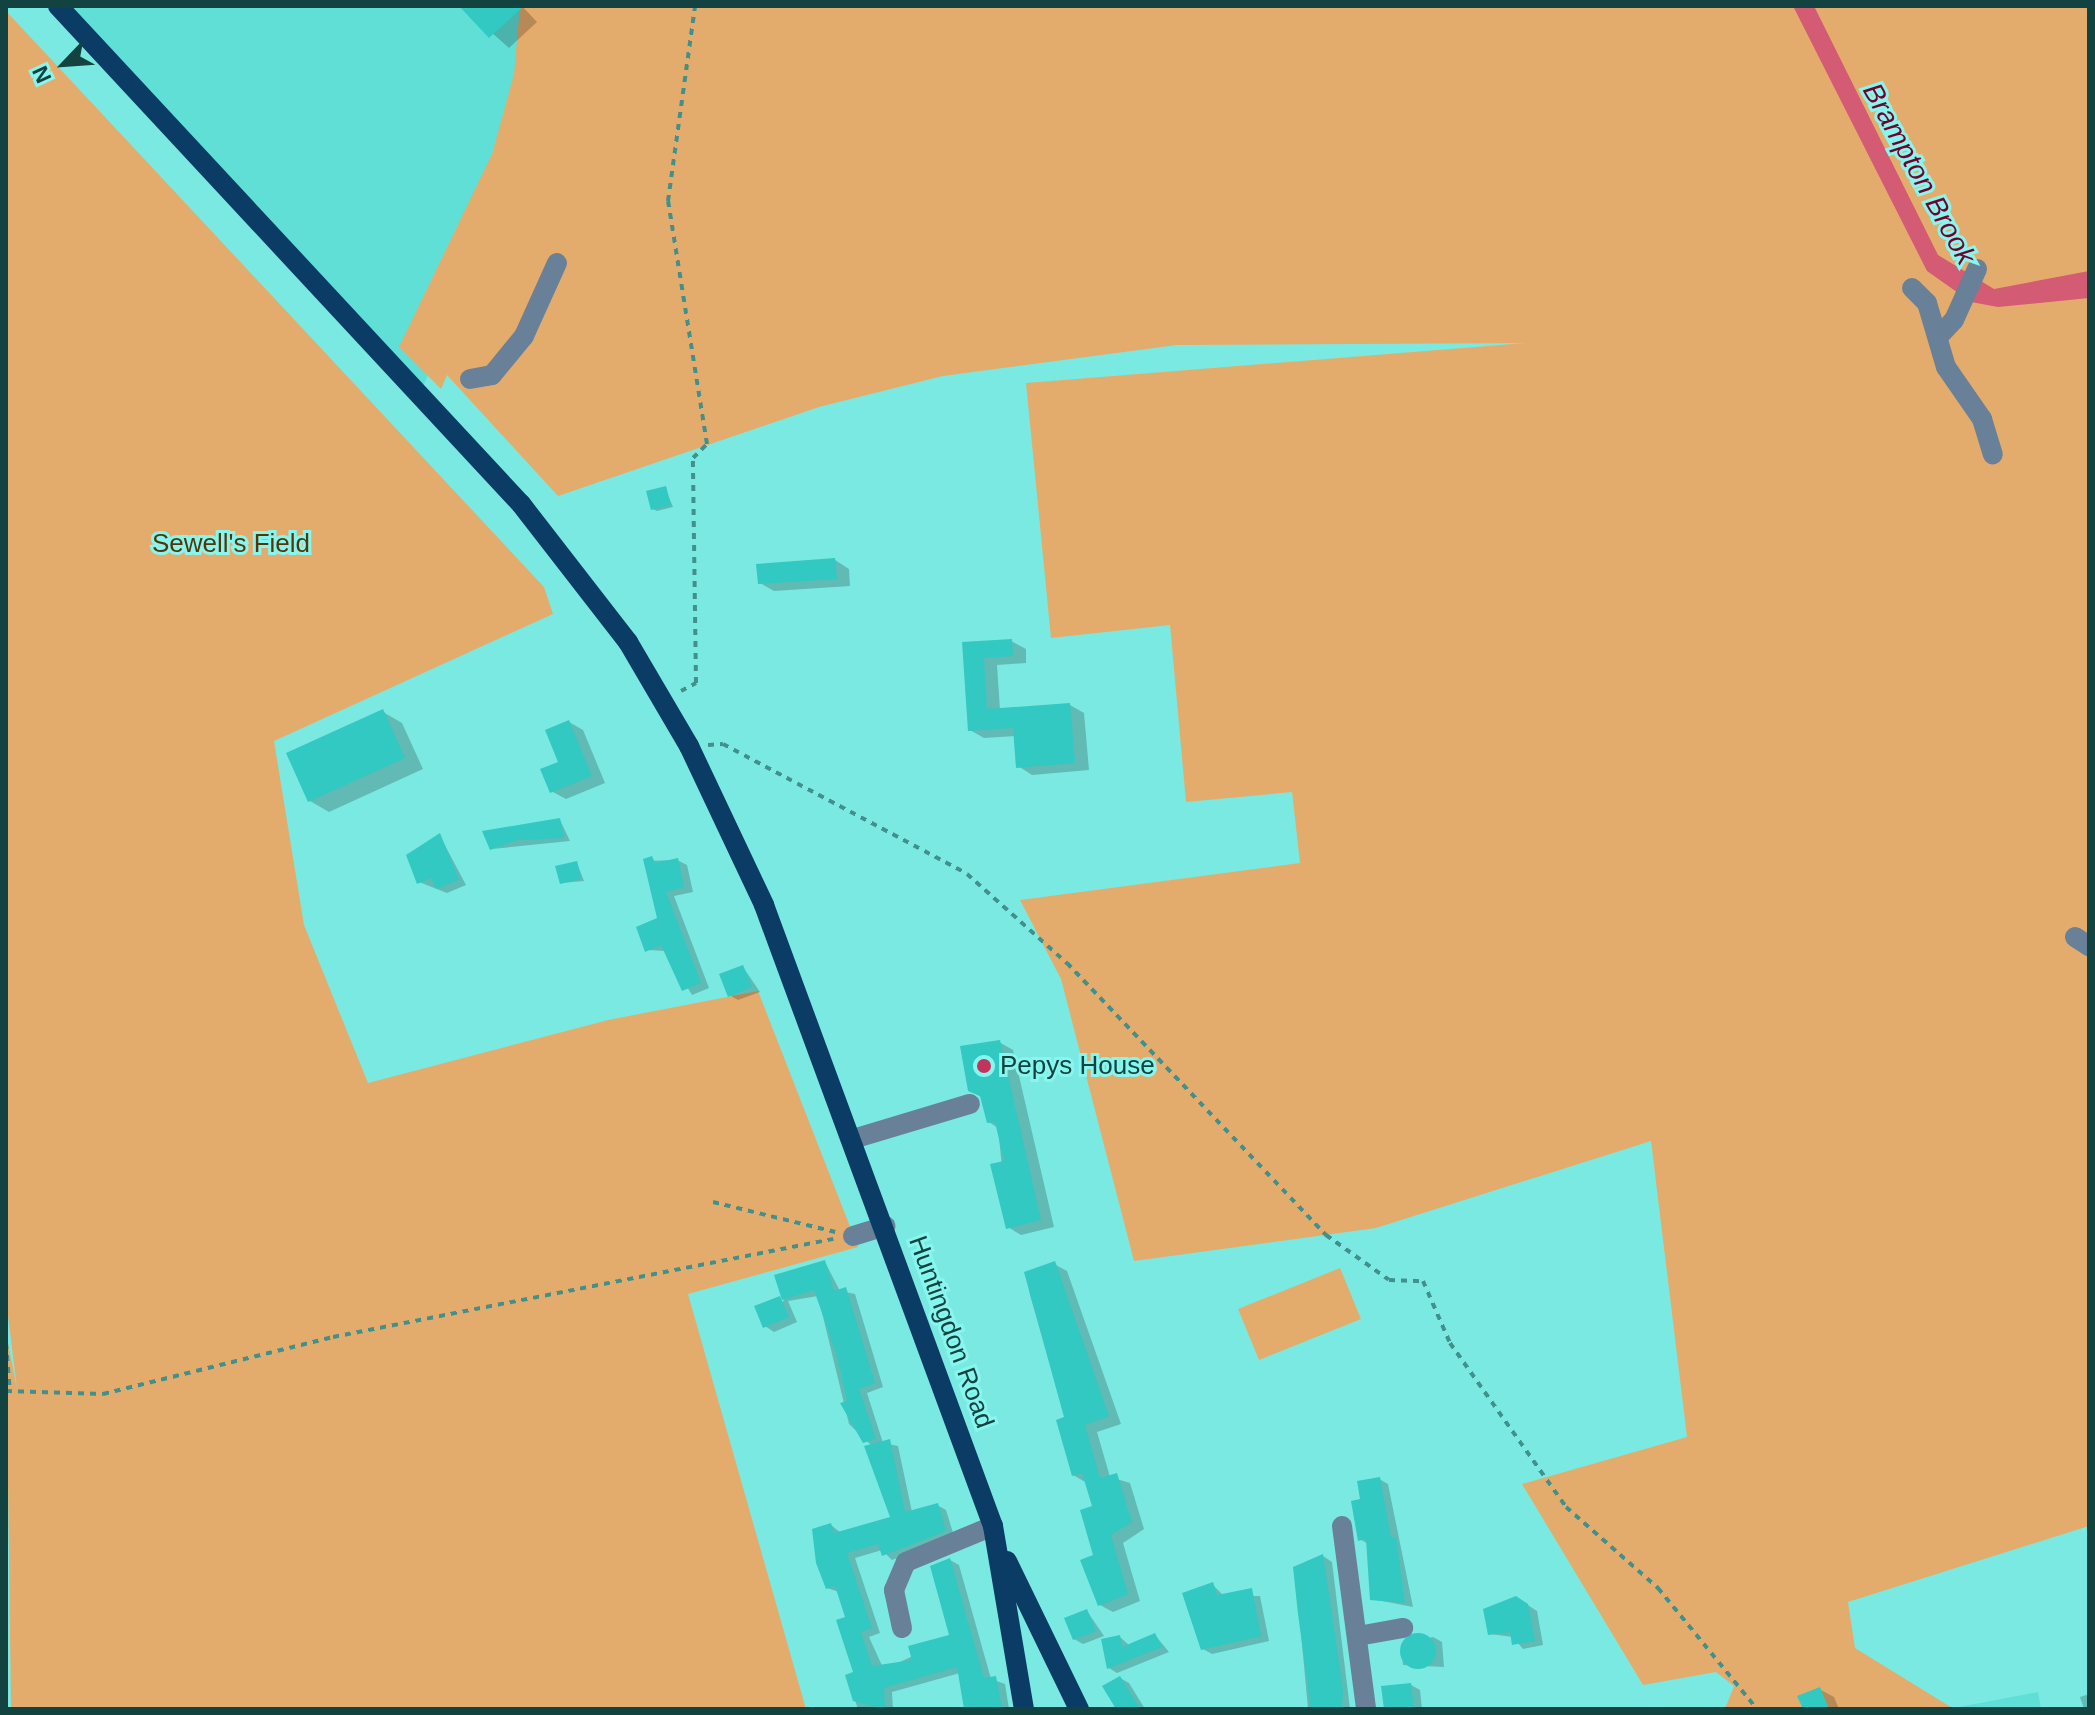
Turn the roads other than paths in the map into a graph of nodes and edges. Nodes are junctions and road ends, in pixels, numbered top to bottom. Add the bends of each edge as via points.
1 (58, 6) edge
2 (557, 263) dead end
3 (1977, 269) dead end
4 (1912, 288) dead end
5 (1939, 336) junction
6 (470, 379) dead end
7 (1993, 454) dead end
8 (970, 1104) dead end
9 (855, 1143) junction
10 (886, 1226) junction
11 (848, 1235) road end
12 (1342, 1526) dead end
13 (994, 1531) junction
14 (902, 1628) dead end
15 (1403, 1628) dead end
16 (1358, 1636) junction
17 (1024, 1709) edge
18 (1079, 1709) edge
19 (1366, 1709) edge

1 - 9 main road, Huntingdon Road via 521,504 628,642 689,746 764,905
2 - 6 street via 524,336 492,375
3 - 5 street via 1960,309
4 - 5 street via 1927,303
5 - 7 street via 1946,367 1982,419
8 - 9 street
9 - 10 main road, Huntingdon Road
10 - 11 street
10 - 13 main road, Huntingdon Road
12 - 16 street
13 - 14 street via 906,1562 894,1590
13 - 17 main road
13 - 18 main road
15 - 16 street
16 - 19 street

